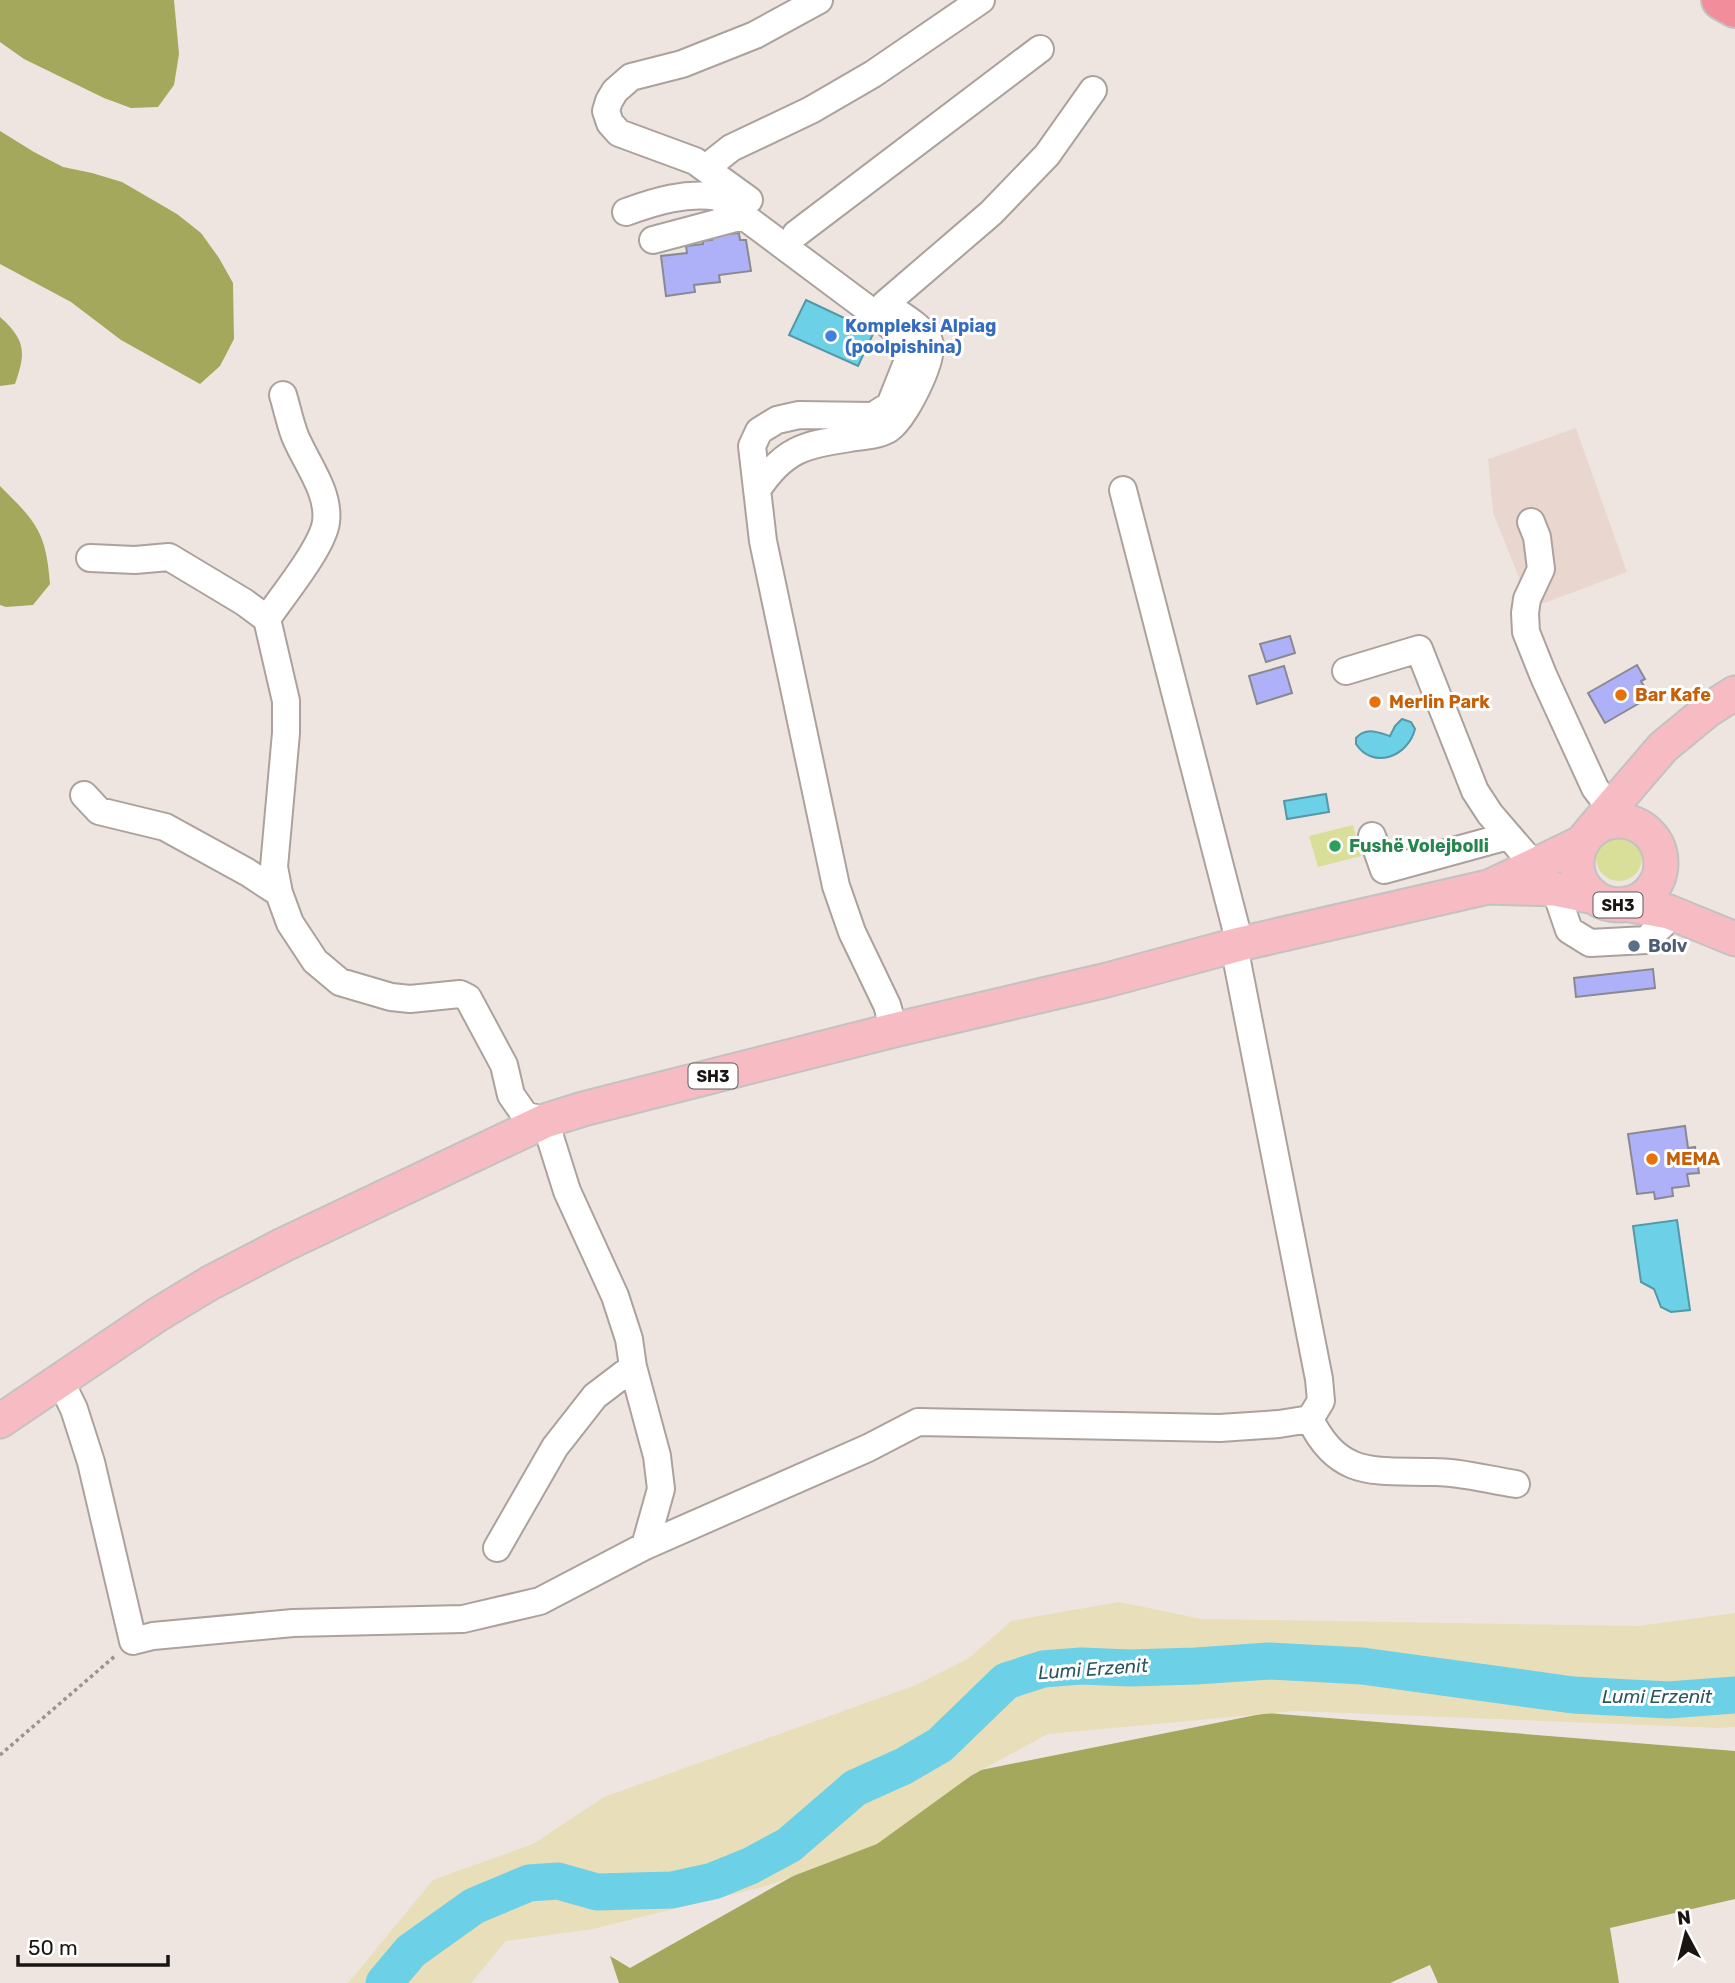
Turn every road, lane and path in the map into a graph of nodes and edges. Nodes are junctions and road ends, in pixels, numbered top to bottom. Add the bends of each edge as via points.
1 (820, 0) edge
2 (981, 0) edge
3 (1721, 0) edge
4 (1735, 8) edge
5 (1040, 49) dead end
6 (1093, 90) dead end
7 (705, 168) junction
8 (626, 212) dead end
9 (743, 216) junction
10 (796, 234) junction
11 (653, 240) dead end
12 (885, 304) junction
13 (283, 395) dead end
14 (757, 490) junction
15 (1123, 490) dead end
16 (1531, 522) dead end
17 (90, 558) dead end
18 (267, 619) junction
19 (1346, 671) dead end
20 (1735, 693) edge
21 (1639, 774) junction
22 (84, 795) dead end
23 (1594, 827) junction
24 (1643, 829) junction
25 (1372, 836) dead end
26 (1508, 836) junction
27 (1533, 864) junction
28 (1658, 878) junction
29 (1488, 887) junction
30 (1555, 888) junction
31 (279, 893) junction
32 (1610, 901) junction
33 (1668, 912) junction
34 (1732, 938) edge
35 (1237, 945) junction
36 (894, 1030) junction
37 (545, 1121) junction
38 (633, 1367) junction
39 (60, 1380) junction
40 (1310, 1419) junction
41 (0, 1421) edge
42 (1516, 1484) dead end
43 (645, 1546) junction
44 (497, 1548) dead end
45 (132, 1641) junction
46 (0, 1755) edge

1 - 7 street via 755,35 682,64 631,77 615,91 606,111 619,133
2 - 7 street via 873,74 731,148
3 - 4 highway
5 - 10 street
6 - 12 street via 1046,155 991,213
7 - 10 street
8 - 9 street via 676,197 705,195 718,197
9 - 11 street
9 - 14 street via 896,330 906,344 908,360 890,405 873,416 799,415 777,420 760,431 752,446
10 - 12 street
12 - 14 street via 929,341 929,357 905,413 888,430 798,449 771,469
13 - 18 street via 294,434 326,506 326,523 321,539
14 - 36 street via 762,541 836,886
15 - 35 street
16 - 23 street via 1541,569 1527,599 1527,632 1595,788
17 - 18 street via 169,557
18 - 31 street via 286,701 274,867
19 - 26 street via 1419,649 1475,792
20 - 21 main road via 1663,747
21 - 23 main road
21 - 24 main road
22 - 31 street via 99,811 165,827
23 - 24 main road, SH3 via 1613,821
23 - 27 main road, SH3
23 - 32 main road, SH3 via 1578,853 1578,872 1582,884
24 - 28 main road, SH3 via 1658,848
25 - 26 street via 1384,870
26 - 27 street
27 - 29 main road, SH3
28 - 32 main road, SH3 via 1642,898
28 - 34 main road, SH3
29 - 30 main road, SH3
29 - 35 main road, SH3
30 - 32 main road, SH3
30 - 33 street via 1569,930 1590,943 1646,940
31 - 37 street via 304,946 340,982 410,999 460,994 468,998 503,1065 511,1095 525,1115
32 - 33 main road, SH3
33 - 34 main road, SH3
35 - 36 main road, SH3
35 - 40 street via 1319,1380 1321,1402
36 - 37 main road, SH3
37 - 38 street via 567,1191 615,1296
37 - 39 main road, SH3 via 211,1283
38 - 43 street via 661,1489
38 - 44 street via 595,1396 555,1447
39 - 41 main road, SH3
39 - 45 street via 91,1462
40 - 42 street via 1320,1440 1336,1456 1361,1468 1437,1472
40 - 43 street via 1220,1428 918,1422
43 - 45 street via 540,1601 463,1619 293,1623
45 - 46 path

